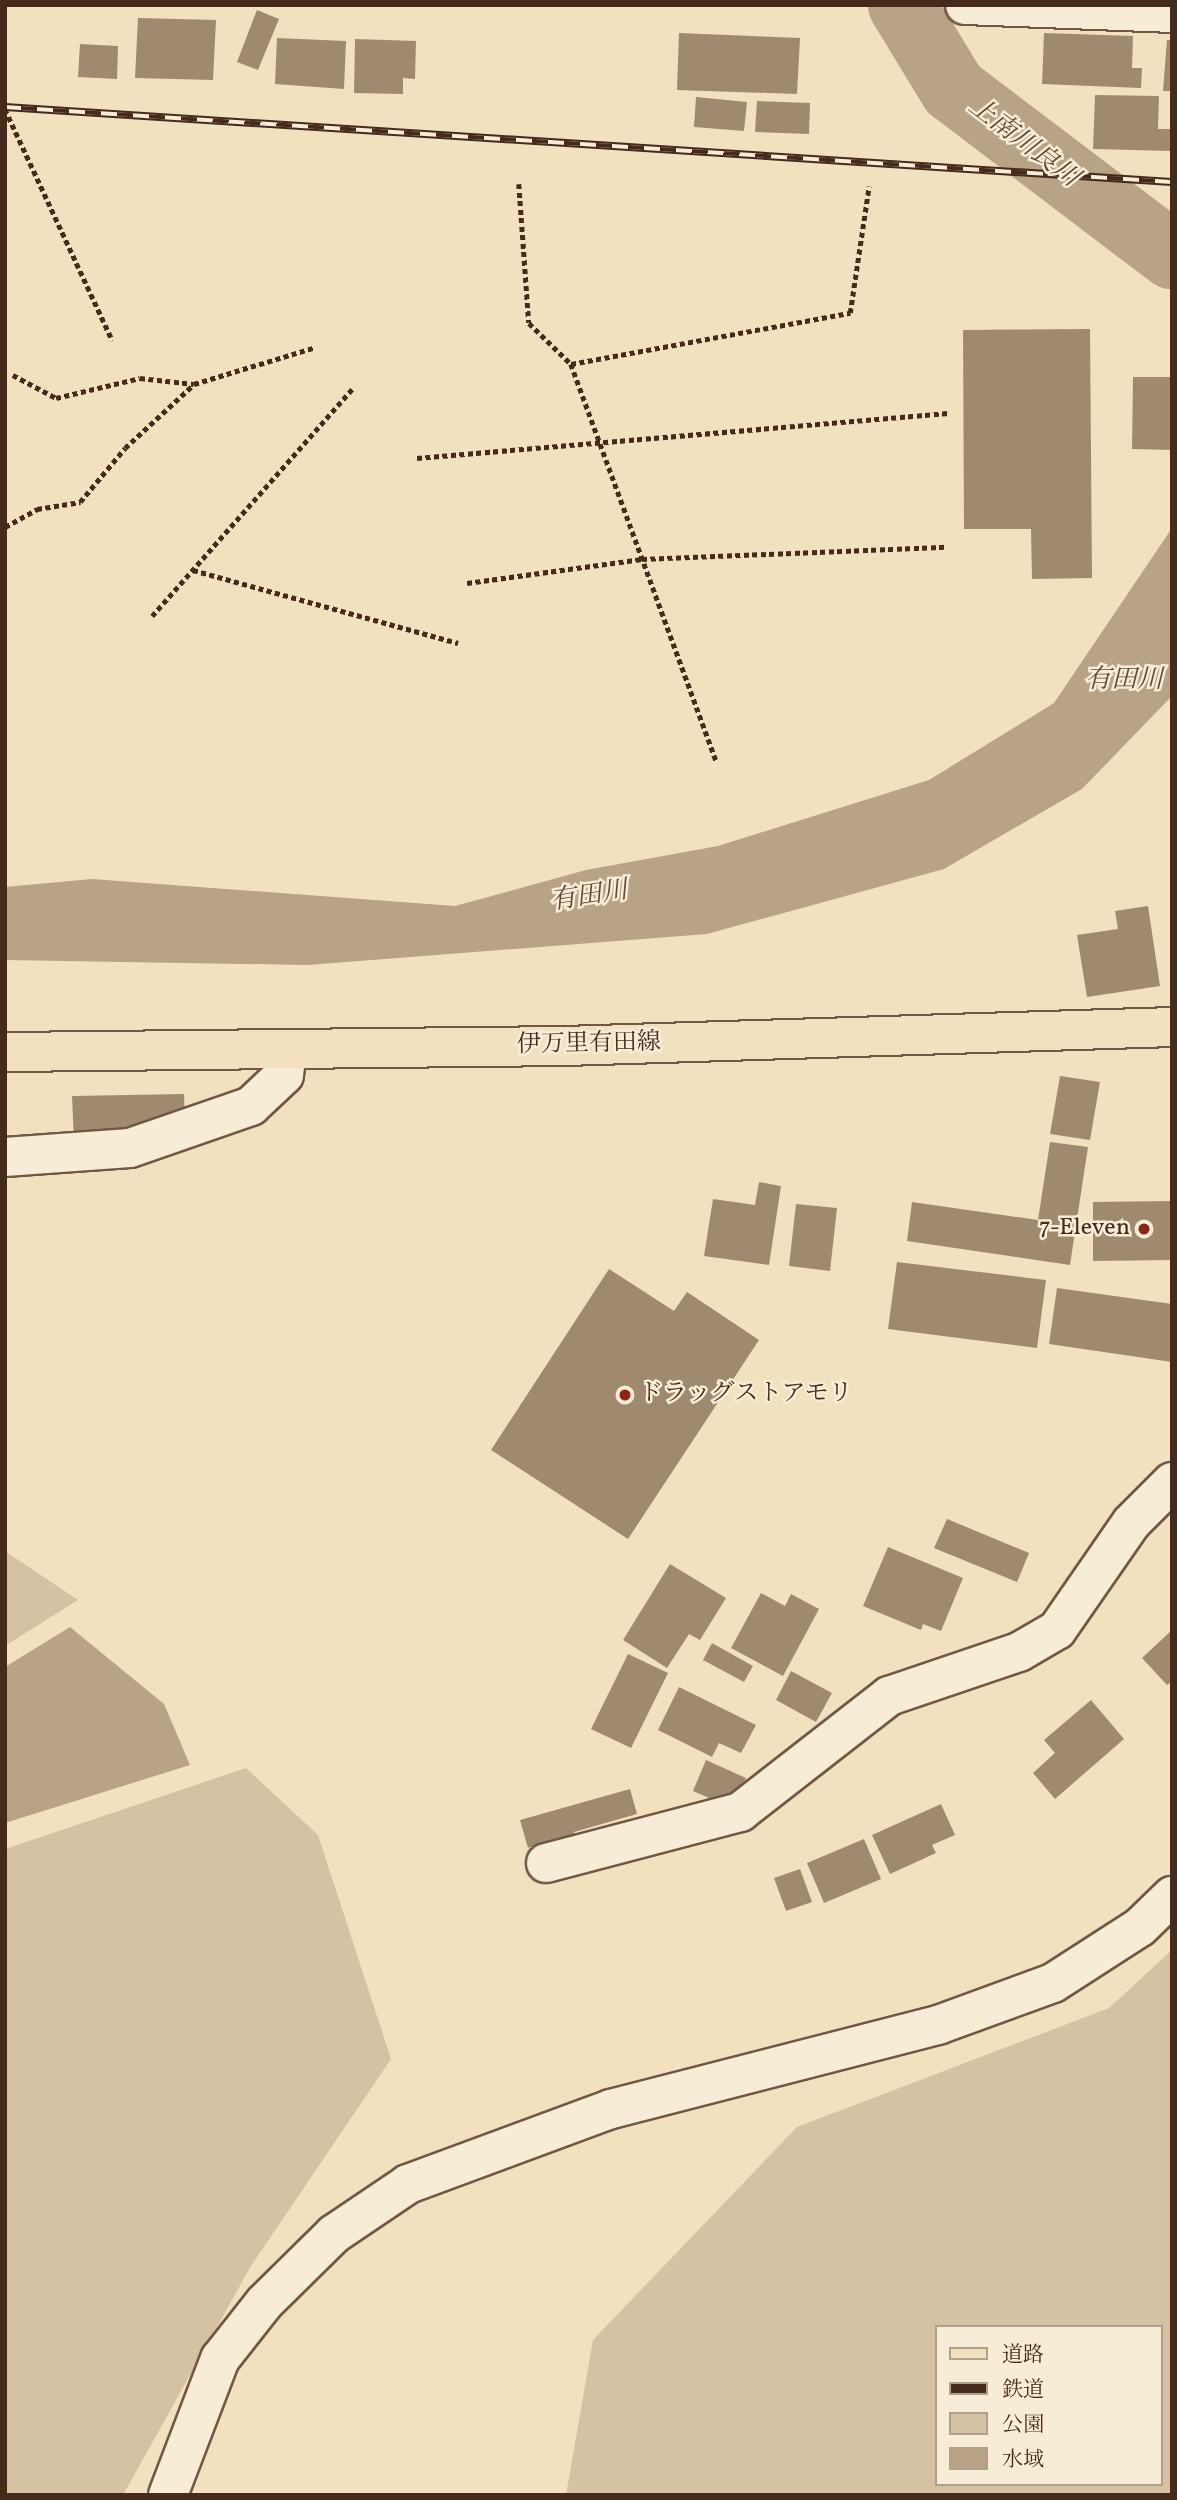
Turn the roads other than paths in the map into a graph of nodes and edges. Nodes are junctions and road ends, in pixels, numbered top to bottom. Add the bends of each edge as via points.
1 (965, 5) edge
2 (1172, 13) edge
3 (1172, 1027) edge
4 (287, 1049) junction
5 (5, 1052) edge
6 (5, 1157) edge
7 (1172, 1482) edge
8 (546, 1863) dead end
9 (1172, 1896) edge
10 (168, 2495) edge

1 - 2 street
3 - 4 main road, 伊万里有田線
4 - 5 main road, 伊万里有田線
4 - 6 street via 284,1075 251,1106 130,1148
7 - 8 street via 1131,1523 1057,1630 1019,1653 889,1696 740,1812
9 - 10 street via 1140,1927 1053,1983 938,2025 611,2109 408,2184 334,2234 264,2303 220,2359

